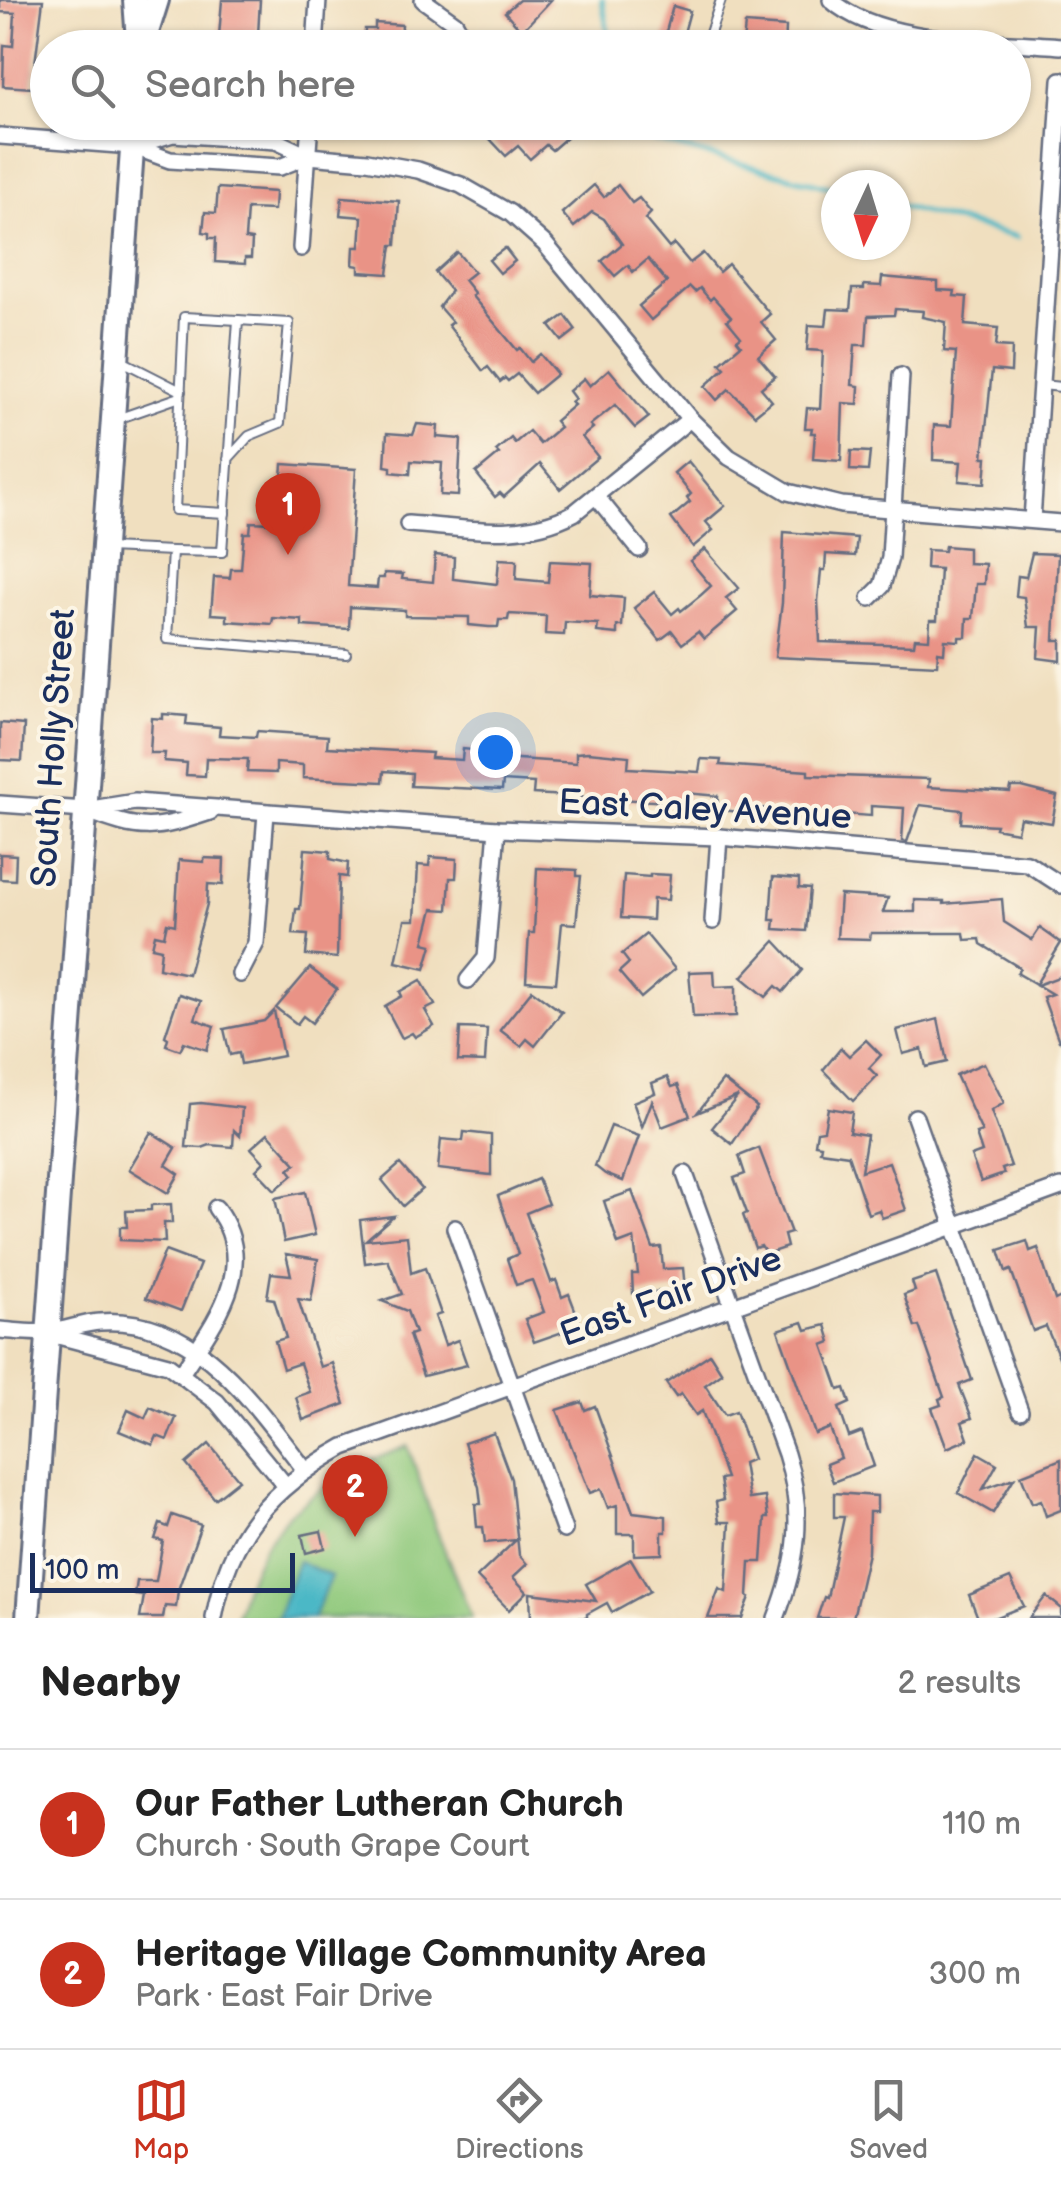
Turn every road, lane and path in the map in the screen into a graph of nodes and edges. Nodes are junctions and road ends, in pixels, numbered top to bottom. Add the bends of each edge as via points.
1 (135, 0) edge
2 (157, 0) edge
3 (318, 0) edge
4 (423, 0) edge
5 (721, 0) edge
6 (831, 0) edge
7 (138, 30) edge
8 (146, 30) edge
9 (316, 30) edge
10 (459, 30) edge
11 (711, 30) edge
12 (890, 30) edge
13 (1031, 44) edge
14 (1061, 46) edge
15 (1061, 80) edge
16 (0, 136) edge
17 (30, 136) edge
18 (133, 140) edge
19 (142, 140) edge
20 (261, 140) edge
21 (309, 140) edge
22 (308, 156) junction
23 (301, 248) dead end
24 (238, 320) junction
25 (117, 358) junction
26 (901, 376) dead end
27 (1042, 386) junction
28 (1061, 387) edge
29 (180, 394) junction
30 (690, 419) junction
31 (112, 420) junction
32 (228, 460) junction
33 (596, 496) junction
34 (893, 510) junction
35 (225, 513) junction
36 (1032, 520) junction
37 (1061, 522) edge
38 (408, 524) dead end
39 (104, 547) junction
40 (639, 549) dead end
41 (172, 552) junction
42 (870, 598) dead end
43 (346, 654) dead end
44 (0, 804) edge
45 (219, 809) junction
46 (85, 810) junction
47 (266, 813) junction
48 (497, 828) junction
49 (719, 837) junction
50 (1061, 884) edge
51 (713, 921) dead end
52 (240, 974) dead end
53 (468, 980) dead end
54 (915, 1117) dead end
55 (685, 1174) dead end
56 (1061, 1187) edge
57 (216, 1208) dead end
58 (954, 1226) junction
59 (455, 1228) dead end
60 (735, 1306) junction
61 (0, 1330) edge
62 (47, 1332) junction
63 (197, 1350) junction
64 (182, 1374) junction
65 (513, 1386) junction
66 (1020, 1410) dead end
67 (306, 1471) junction
68 (285, 1485) junction
69 (564, 1530) dead end
70 (28, 1618) edge
71 (214, 1618) edge
72 (776, 1618) edge

1 - 7 main road
2 - 8 main road
3 - 9 street
4 - 10 street
5 - 11 lane
6 - 12 street
13 - 14 street
15 - 27 street
16 - 17 street
18 - 25 main road, South Holly Street
19 - 22 street via 170,160 280,167
20 - 22 street
21 - 22 street
22 - 23 street
22 - 30 street via 418,170 510,213 545,244
24 - 29 lane via 184,317
24 - 32 lane
24 - 32 lane via 289,324 280,424 249,436
25 - 29 lane
25 - 31 main road, South Holly Street
26 - 34 street
27 - 28 lane
27 - 36 street
29 - 31 lane
29 - 35 lane via 175,510
30 - 33 street
30 - 34 street via 729,457 788,492
31 - 39 main road, South Holly Street
32 - 35 lane
33 - 38 street via 553,524 527,530
33 - 40 street
34 - 36 street
34 - 42 street via 886,576
35 - 41 lane via 222,552
36 - 37 street
39 - 41 lane
39 - 46 main road, South Holly Street
41 - 43 lane via 167,640
44 - 46 street, East Caley Avenue
45 - 46 street, East Caley Avenue via 135,802
45 - 46 street, East Caley Avenue via 154,828
45 - 47 street, East Caley Avenue
46 - 62 main road, South Holly Street
47 - 48 street, East Caley Avenue
47 - 52 street via 256,944
48 - 49 street, East Caley Avenue
48 - 53 street via 486,958
49 - 50 street, East Caley Avenue via 1027,863
49 - 51 street
54 - 58 street
55 - 60 street
56 - 58 street, East Fair Drive
57 - 63 street via 232,1235 231,1282 228,1301
58 - 60 street, East Fair Drive
58 - 66 street
59 - 65 street
60 - 65 street, East Fair Drive
60 - 72 street via 797,1494 797,1552
61 - 62 street
62 - 63 street via 120,1323 163,1332
62 - 64 street via 152,1358
62 - 70 main road, South Holly Street
63 - 64 street
63 - 67 street via 234,1382
64 - 68 street via 217,1402
65 - 67 street, East Fair Drive via 368,1436
65 - 69 street
67 - 68 street, East Fair Drive
68 - 71 street, East Fair Drive via 240,1538

